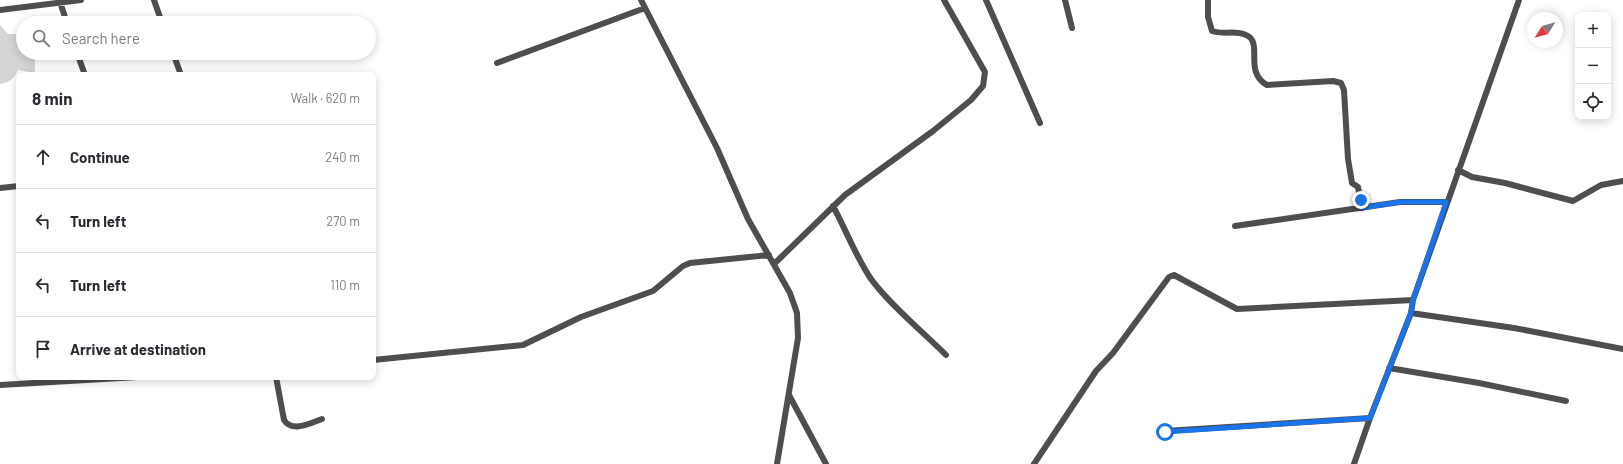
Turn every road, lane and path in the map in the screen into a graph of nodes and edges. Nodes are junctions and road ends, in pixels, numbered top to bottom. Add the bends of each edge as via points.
1 (82, 0) edge
2 (154, 0) edge
3 (641, 0) edge
4 (944, 0) edge
5 (986, 0) edge
6 (1065, 0) edge
7 (1208, 0) edge
8 (1519, 0) edge
9 (60, 2) junction
10 (645, 8) junction
11 (0, 10) edge
12 (65, 16) edge
13 (160, 16) edge
14 (1072, 28) dead end
15 (80, 60) edge
16 (176, 60) edge
17 (497, 63) dead end
18 (84, 72) edge
19 (180, 72) edge
20 (1040, 123) dead end
21 (1458, 170) junction
22 (1623, 181) edge
23 (16, 186) edge
24 (0, 188) edge
25 (1446, 202) junction
26 (834, 206) junction
27 (1362, 208) junction
28 (1235, 226) dead end
29 (769, 255) junction
30 (774, 264) junction
31 (1413, 300) junction
32 (1411, 312) junction
33 (1623, 349) edge
34 (946, 355) dead end
35 (376, 360) edge
36 (1389, 368) junction
37 (86, 380) edge
38 (277, 380) edge
39 (0, 385) edge
40 (789, 395) junction
41 (1566, 401) dead end
42 (1370, 418) junction
43 (322, 419) dead end
44 (1165, 432) dead end
45 (777, 464) edge
46 (826, 464) edge
47 (1034, 464) edge
48 (1354, 464) edge

1 - 9 street
2 - 13 street
3 - 10 street
4 - 26 street via 985,72 983,86 949,118
5 - 20 street
6 - 14 street
7 - 27 street via 1208,17 1212,31 1247,35 1254,43 1255,72 1259,81 1267,85 1341,83 1344,90 1352,183 1358,187
8 - 21 street
9 - 11 street
9 - 12 street
10 - 17 street
10 - 29 street via 717,148 748,219
15 - 18 street
16 - 19 street
21 - 22 street via 1472,177 1573,201 1601,185
21 - 25 street
23 - 24 street
25 - 27 street via 1400,202
25 - 31 street
26 - 30 street
26 - 34 street via 872,281
27 - 28 street
29 - 30 street
29 - 35 street via 683,266 652,291 582,317 523,345
30 - 40 street via 790,293 799,325
31 - 32 street
31 - 47 street via 1236,309 1174,275 1169,277 1113,353 1096,371
32 - 33 street
32 - 36 street
36 - 41 street
36 - 42 street
37 - 39 street
38 - 43 street via 287,424 291,427 300,426
40 - 45 street
40 - 46 street
42 - 44 street
42 - 48 street

